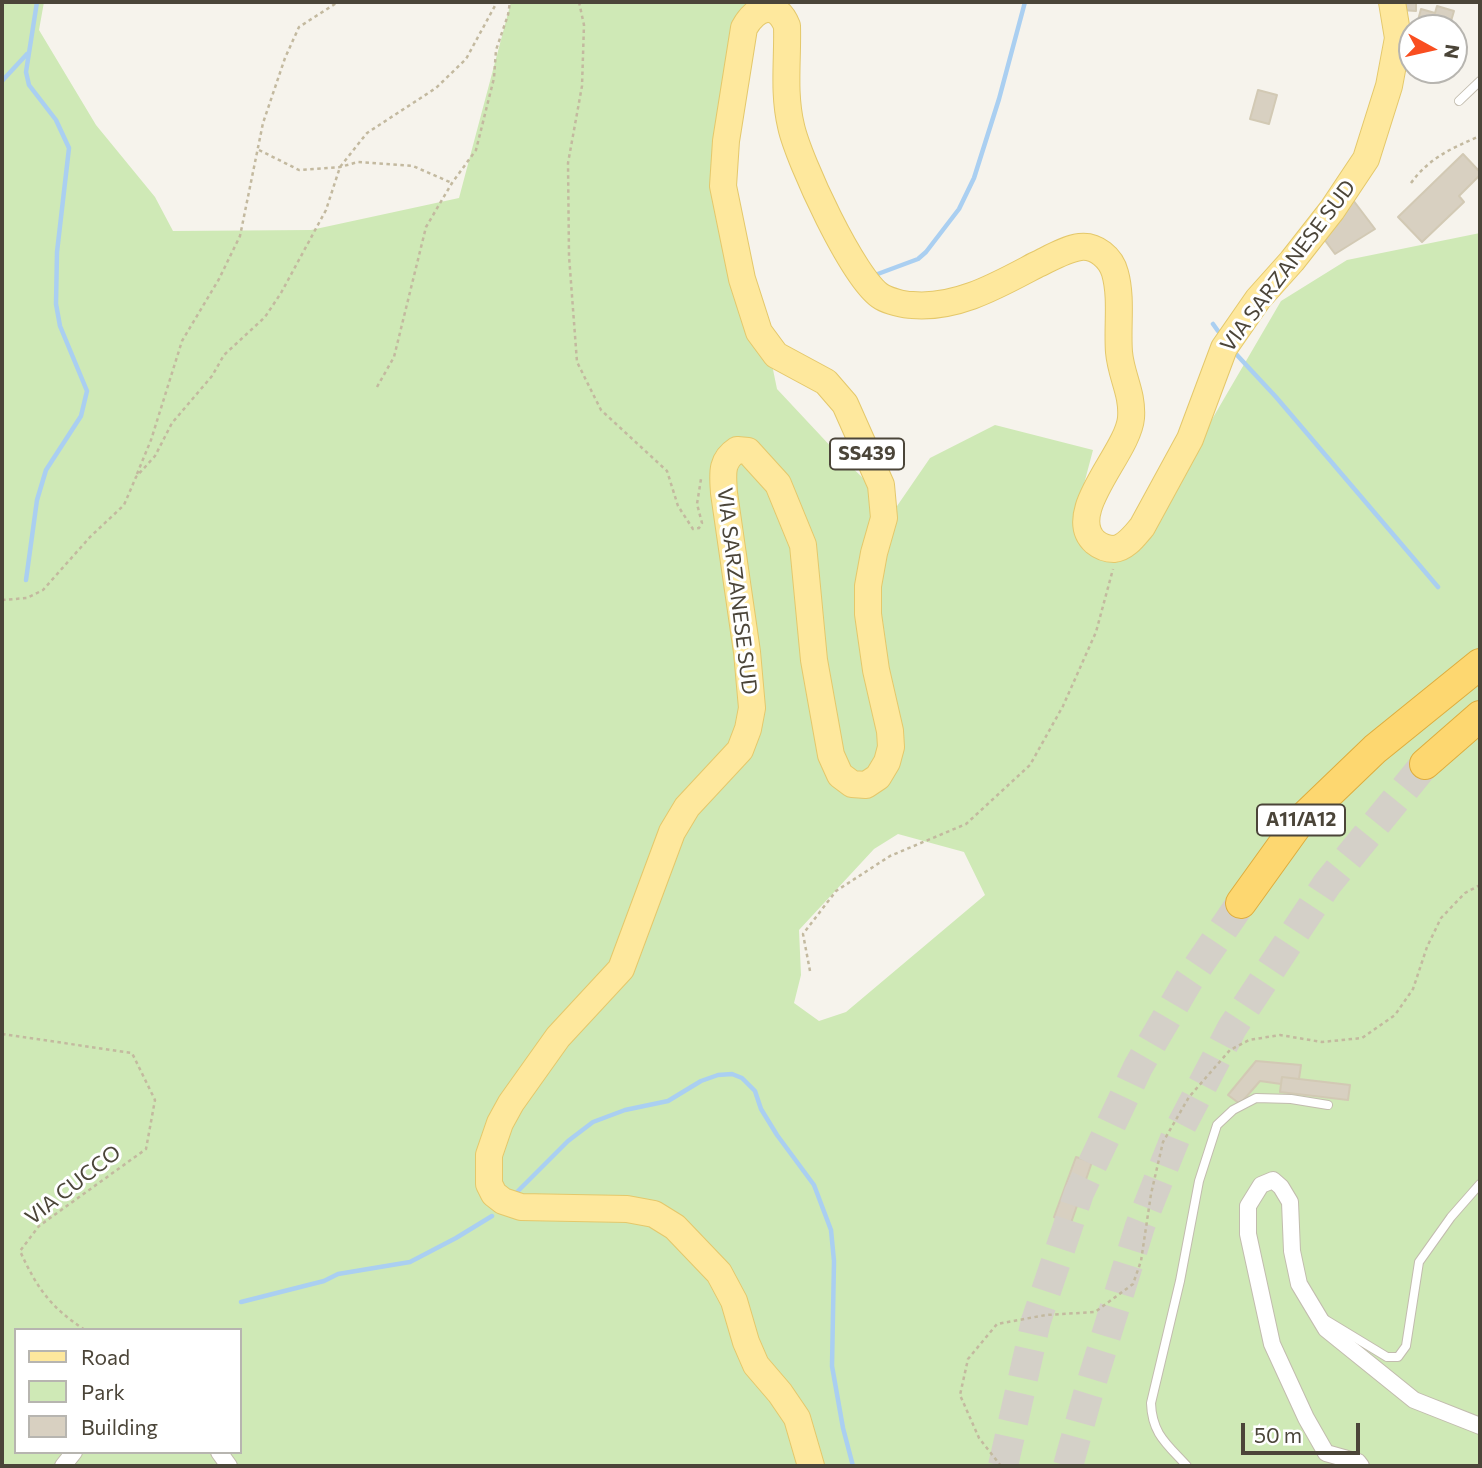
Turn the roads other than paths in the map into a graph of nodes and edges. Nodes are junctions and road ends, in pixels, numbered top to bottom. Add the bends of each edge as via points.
1 (1392, 2) edge
2 (1480, 81) edge
3 (1459, 101) dead end
4 (1480, 664) edge
5 (1480, 716) edge
6 (1425, 764) tunnel mouth
7 (1241, 904) tunnel mouth
8 (1328, 1105) dead end
9 (1480, 1184) edge
10 (1318, 1316) junction
11 (1480, 1426) edge
12 (811, 1466) edge
13 (1187, 1466) edge
14 (1361, 1466) edge

1 - 12 main road, VIA SARZANESE SUD / SS439 via 1398,38 1389,86 1366,159 1224,348 1190,439 1167,485 1142,527 1119,549 1099,546 1084,519 1131,422 1132,399 1120,362 1118,292 1112,264 1102,253 1080,247 962,300 912,305 881,297 861,276 800,156 785,92 788,26 784,17 760,9 744,27 723,186 758,332 776,355 826,382 845,404 881,485 884,518 868,586 868,614 891,747 878,777 866,785 852,784 840,775 831,755 814,660 803,545 778,484 748,451 737,450 727,456 722,469 752,708 744,740 687,807 672,832 621,970 558,1037 512,1103 489,1154 489,1184 494,1194 511,1205 627,1209 653,1214 675,1227 719,1273 756,1365 797,1418
2 - 3 lane
4 - 7 highway, A11/A12 via 1375,749 1300,821
5 - 6 highway
8 - 13 lane via 1256,1098 1217,1125 1199,1181 1151,1403 1152,1422
9 - 10 lane via 1419,1262 1406,1346 1398,1357 1387,1357
10 - 11 street via 1326,1329 1414,1400
10 - 14 street via 1299,1284 1290,1202 1273,1180 1261,1185 1248,1206 1248,1234 1272,1344 1326,1452

